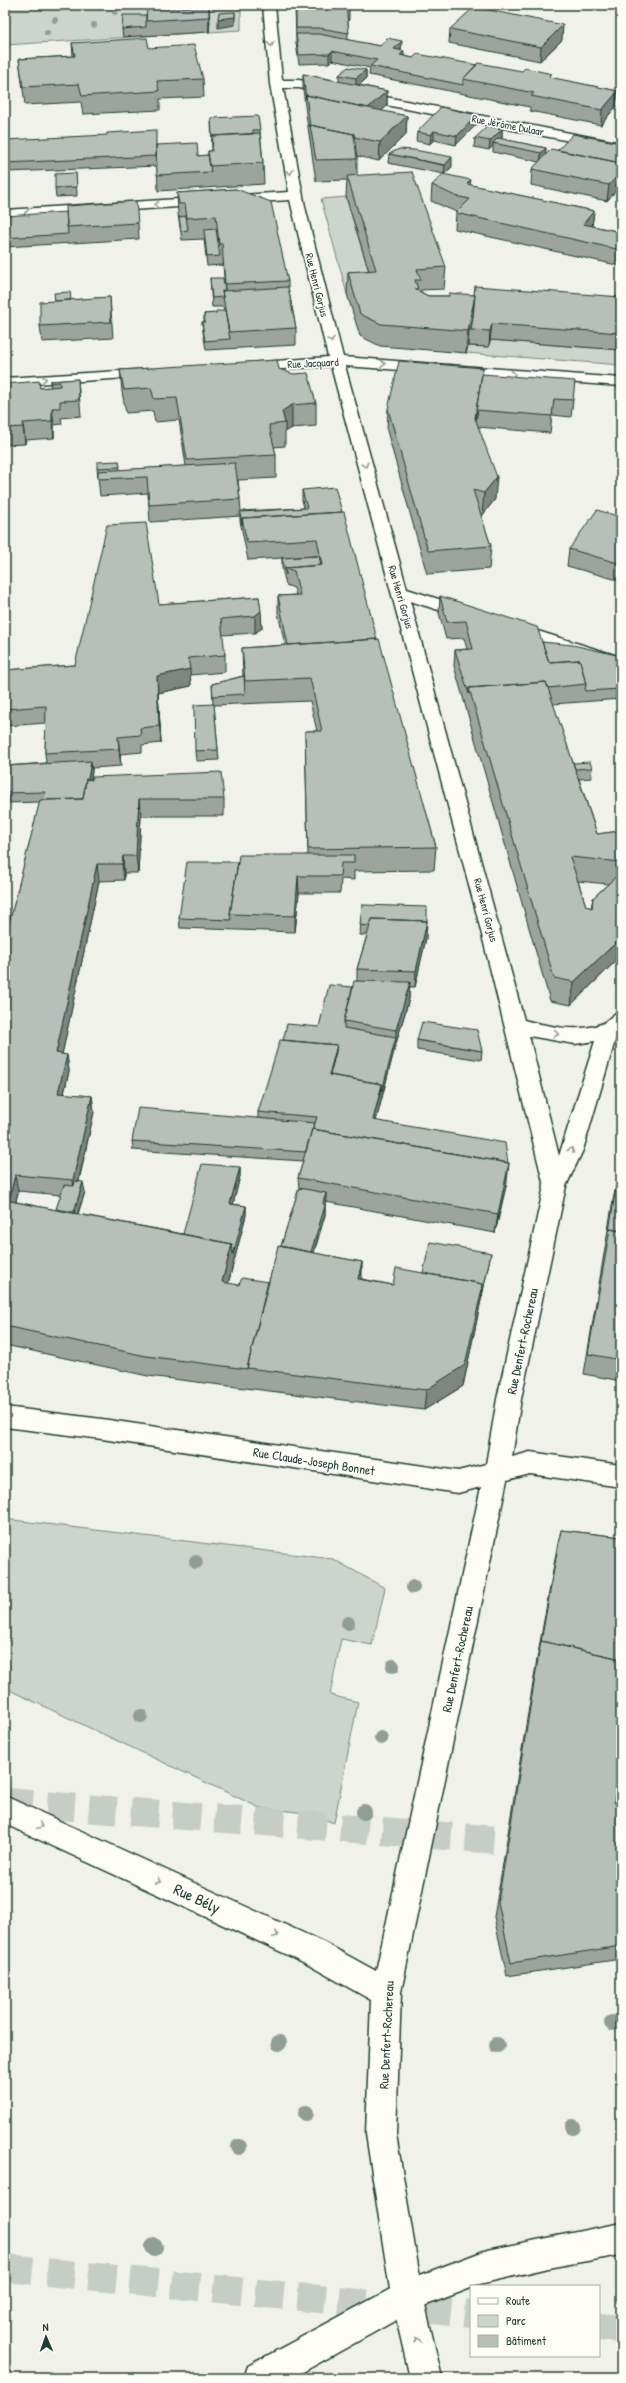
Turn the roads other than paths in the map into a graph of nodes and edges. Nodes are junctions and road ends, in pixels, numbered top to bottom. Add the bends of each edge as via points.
1 (269, 5) edge
2 (276, 84) junction
3 (621, 147) edge
4 (294, 196) junction
5 (5, 214) edge
6 (336, 361) junction
7 (233, 368) edge
8 (170, 372) edge
9 (5, 382) edge
10 (621, 382) edge
11 (400, 592) junction
12 (621, 663) edge
13 (614, 1024) edge
14 (518, 1026) junction
15 (555, 1186) junction
16 (5, 1417) edge
17 (497, 1471) junction
18 (621, 1476) edge
19 (5, 1810) edge
20 (386, 1992) junction
21 (621, 2239) edge
22 (407, 2296) junction
23 (260, 2378) edge
24 (426, 2378) edge

1 -> 2 street, Rue Henri Gorjus
2 - 3 street, Rue Jérôme Dulaar via 299,84
2 -> 4 street, Rue Henri Gorjus
4 -> 5 street
4 -> 6 street, Rue Henri Gorjus
6 - 7 street, Rue Jacquard
6 -> 10 street, Rue Jacquard
6 -> 11 street, Rue Henri Gorjus
9 -> 8 street
11 - 12 street
11 - 14 street, Rue Henri Gorjus
14 -> 13 street, Rue Denfert-Rochereau via 575,1036
15 -> 13 street, Rue Denfert-Rochereau via 572,1150
14 - 15 street, Rue Henri Gorjus
15 - 17 street, Rue Denfert-Rochereau via 509,1399
16 - 17 street, Rue Claude-Joseph Bonnet via 110,1430 458,1482
17 - 18 street, Rue Claude-Joseph Bonnet via 530,1463
17 - 20 street, Rue Denfert-Rochereau
19 -> 20 street, Rue Bély via 315,1953
20 - 22 street, Rue Denfert-Rochereau via 381,2134
21 - 22 street via 553,2250 487,2266
22 - 23 street
24 -> 22 street, Rue Denfert-Rochereau

